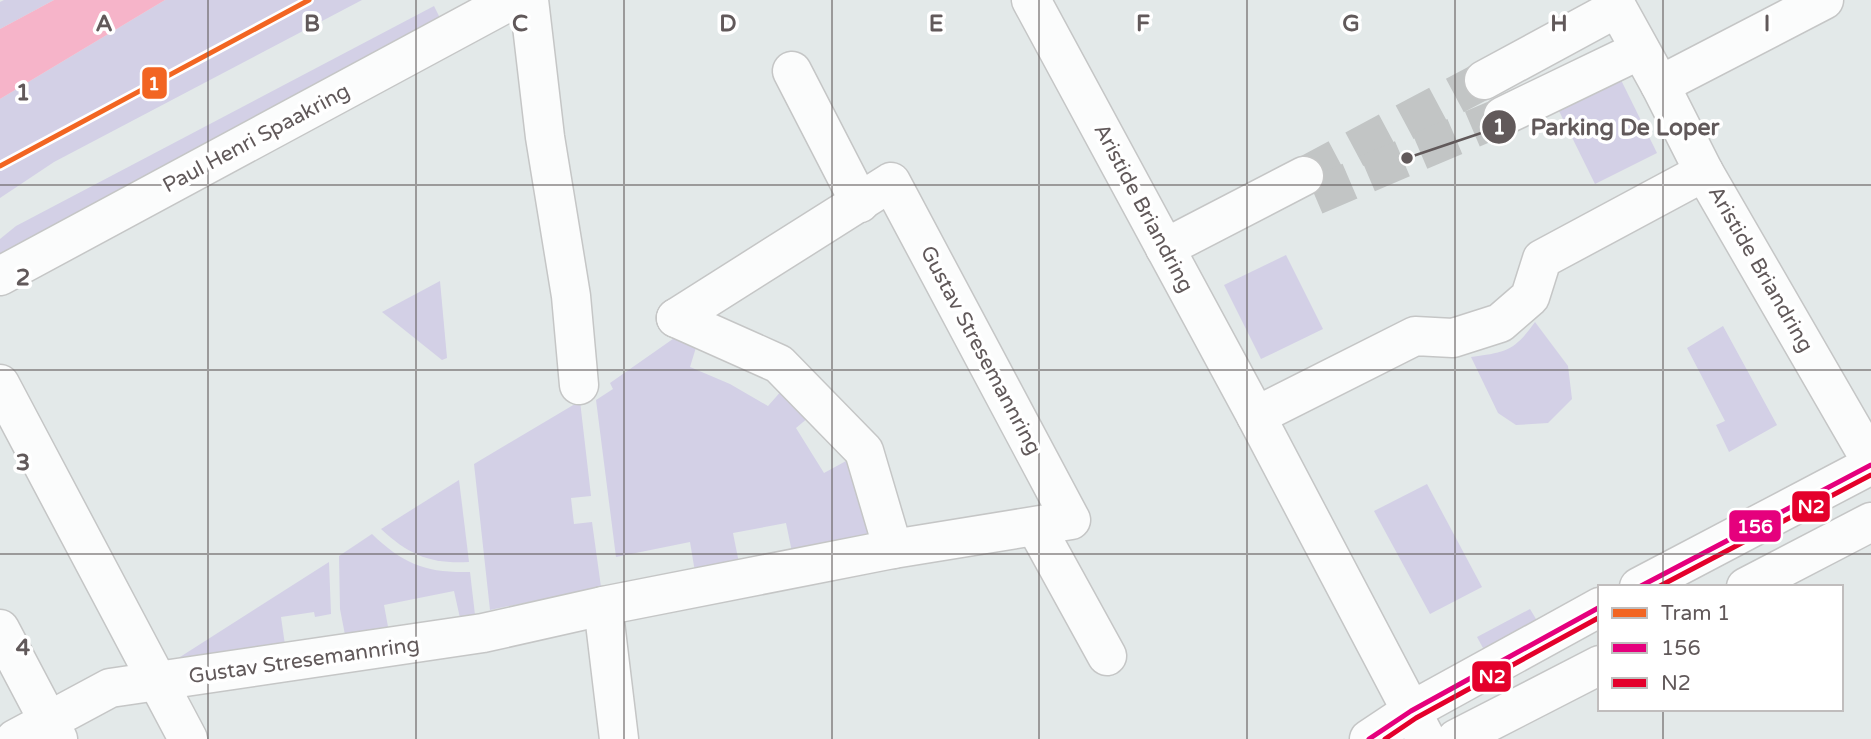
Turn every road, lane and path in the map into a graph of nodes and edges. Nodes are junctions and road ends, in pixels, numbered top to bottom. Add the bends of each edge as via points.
1 (512, 0) edge
2 (529, 0) edge
3 (1031, 0) edge
4 (1824, 0) edge
5 (1615, 4) edge
6 (1640, 50) junction
7 (792, 71) dead end
8 (1484, 80) tunnel mouth
9 (1660, 85) junction
10 (1503, 116) tunnel mouth
11 (1704, 172) junction
12 (1310, 186) tunnel mouth
13 (876, 192) junction
14 (1171, 258) junction
15 (0, 276) edge
16 (0, 384) edge
17 (579, 385) dead end
18 (1256, 416) junction
19 (1871, 463) edge
20 (1871, 522) edge
21 (1054, 524) junction
22 (892, 550) junction
23 (1643, 585) edge
24 (1750, 585) edge
25 (603, 606) junction
26 (1598, 608) edge
27 (0, 629) edge
28 (1107, 656) dead end
29 (1598, 666) edge
30 (156, 681) junction
31 (1419, 725) edge
32 (53, 730) edge
33 (15, 739) edge
34 (188, 739) edge
35 (619, 739) edge
36 (1369, 739) edge
37 (1455, 739) edge

1 - 15 street, Paul Henri Spaakring
2 - 17 street via 571,296
3 - 14 street, Aristide Briandring
4 - 9 street
5 - 6 street
5 - 8 street
6 - 9 street
6 - 10 street
7 - 13 street, Gustav Stresemannring
9 - 11 street
11 - 18 street, Aristide Briandring via 1542,259 1530,297 1500,323 1453,338 1415,336
11 - 19 street, Aristide Briandring
12 - 14 street
13 - 21 street, Gustav Stresemannring
13 - 22 street via 676,318 779,364 864,451
14 - 18 street, Aristide Briandring
16 - 30 street
18 - 31 street, Aristide Briandring
19 - 23 street
20 - 24 street
21 - 22 street, Gustav Stresemannring
21 - 28 street, Gustav Stresemannring
22 - 25 street, Gustav Stresemannring
25 - 30 street, Gustav Stresemannring via 483,633
25 - 35 street
26 - 31 street
27 - 32 street
29 - 37 street
30 - 32 street, Gustav Stresemannring via 110,688
30 - 34 street
31 - 36 street
32 - 33 street, Gustav Stresemannring

